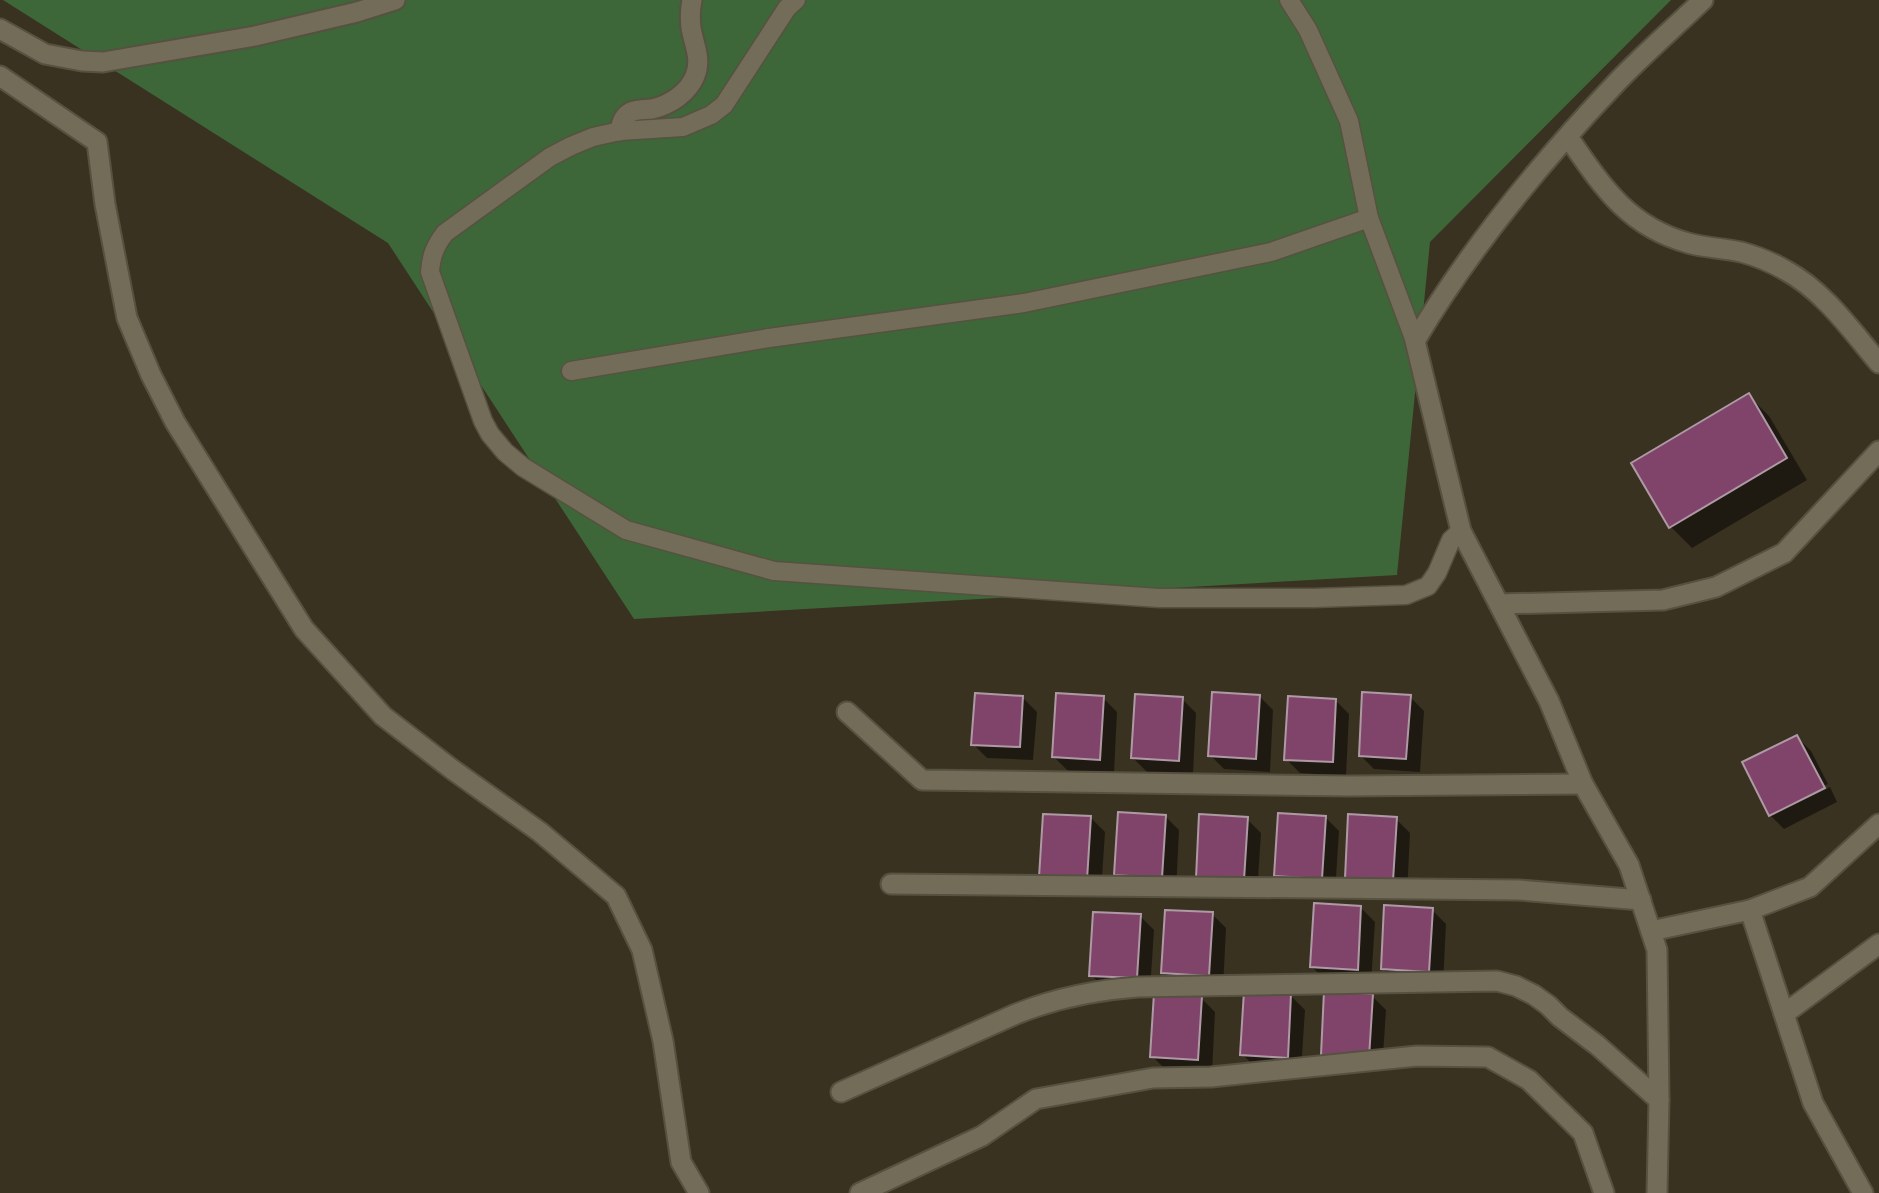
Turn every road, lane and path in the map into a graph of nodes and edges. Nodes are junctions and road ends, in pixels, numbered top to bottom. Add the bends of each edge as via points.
1 (395, 0) edge
2 (691, 0) edge
3 (796, 0) edge
4 (1289, 0) edge
5 (1703, 0) edge
6 (0, 29) edge
7 (0, 76) edge
8 (620, 131) junction
9 (1568, 137) junction
10 (1369, 218) junction
11 (1415, 341) junction
12 (1879, 363) edge
13 (571, 371) dead end
14 (1879, 451) edge
15 (1461, 531) junction
16 (1499, 604) junction
17 (847, 712) dead end
18 (1583, 784) junction
19 (1879, 824) edge
20 (891, 884) dead end
21 (1641, 900) junction
22 (1750, 910) junction
23 (1651, 931) junction
24 (1879, 944) edge
25 (1784, 1014) junction
26 (841, 1092) dead end
27 (1659, 1100) junction
28 (699, 1193) edge
29 (860, 1193) edge
30 (1604, 1193) edge
31 (1657, 1193) edge
32 (1863, 1193) edge

1 - 6 street via 255,36 103,62 45,54
2 - 8 street via 698,55 694,80 666,105 628,114
3 - 8 lane via 724,105 711,115 683,127
4 - 10 lane via 1308,30 1349,121
5 - 9 street via 1619,80
7 - 28 street via 97,142 127,318 151,375 175,422 304,629 383,716 540,832 616,896 642,950 663,1041 681,1162
8 - 15 lane via 593,137 550,157 445,233 433,253 430,272 490,435 523,467 626,530 774,571 1159,598 1406,595 1428,586 1451,540
9 - 11 street via 1512,199
9 - 12 street via 1610,196 1640,221 1690,244 1743,253 1787,271 1820,296
10 - 11 lane
10 - 13 lane via 1271,252 1024,303
11 - 15 street
14 - 16 street via 1784,553 1716,587 1663,600
15 - 16 street
16 - 18 street via 1549,701
17 - 18 street via 922,780
18 - 21 street via 1629,865
19 - 22 street via 1810,887
20 - 21 street via 1518,890
21 - 23 street
22 - 23 street
22 - 25 street
23 - 27 street via 1657,950
24 - 25 street
25 - 32 street via 1813,1103
26 - 27 street via 1016,1014 1076,994 1138,987 1497,981 1516,986 1548,1005
27 - 31 street
29 - 30 street via 982,1136 1036,1099 1153,1078 1211,1077 1417,1056 1488,1057 1529,1080 1583,1133

